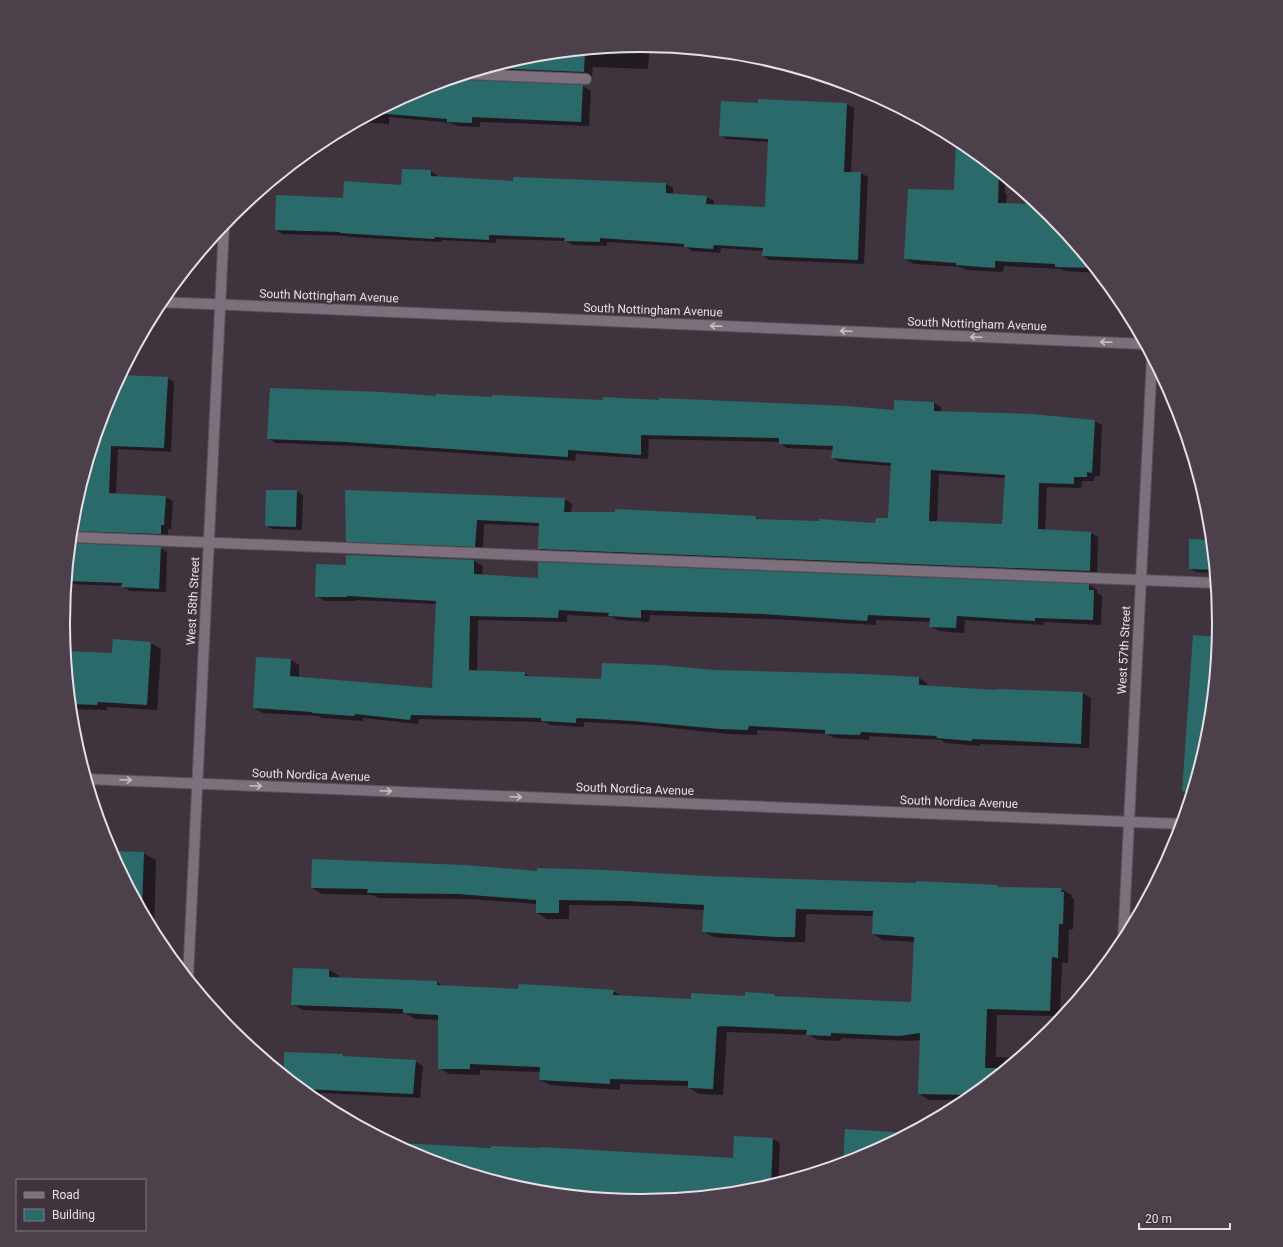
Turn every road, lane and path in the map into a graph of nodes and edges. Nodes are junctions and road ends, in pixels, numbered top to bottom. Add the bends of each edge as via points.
1 (482, 75) edge
2 (586, 79) dead end
3 (224, 234) edge
4 (169, 302) edge
5 (220, 304) junction
6 (1139, 344) edge
7 (1151, 366) edge
8 (77, 537) edge
9 (209, 542) junction
10 (1141, 580) junction
11 (1212, 583) edge
12 (92, 779) edge
13 (198, 784) junction
14 (1129, 822) junction
15 (1176, 824) edge
16 (1124, 930) edge
17 (188, 971) edge

1 - 2 street
3 - 5 street, West 58th Street
4 - 5 street, South Nottingham Avenue
6 -> 5 street, South Nottingham Avenue
5 - 9 street, West 58th Street
7 - 10 street, West 57th Street
8 - 9 street
9 - 10 street
9 - 13 street, West 58th Street
10 - 11 street
10 - 14 street, West 57th Street
12 -> 13 street, South Nordica Avenue
13 -> 14 street, South Nordica Avenue
13 - 17 street, West 58th Street
14 - 15 street, South Nordica Avenue
14 - 16 street, West 57th Street

